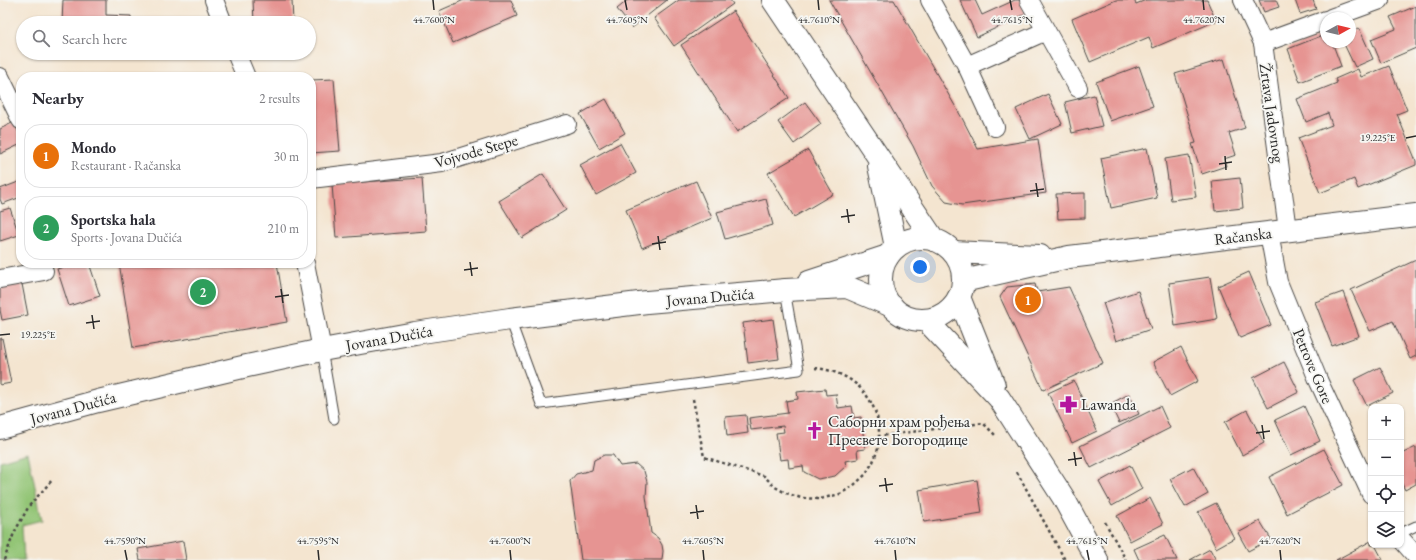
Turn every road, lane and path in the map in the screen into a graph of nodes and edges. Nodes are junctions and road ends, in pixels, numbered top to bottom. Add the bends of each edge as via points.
1 (214, 0) edge
2 (773, 0) edge
3 (930, 0) edge
4 (1029, 0) edge
5 (1243, 0) edge
6 (1380, 0) edge
7 (1347, 12) edge
8 (220, 16) edge
9 (1320, 22) edge
10 (1046, 31) junction
11 (1263, 42) junction
12 (239, 60) edge
13 (967, 66) junction
14 (244, 72) edge
15 (0, 78) edge
16 (1078, 88) dead end
17 (16, 110) edge
18 (567, 124) dead end
19 (995, 127) dead end
20 (876, 156) junction
21 (316, 177) edge
22 (1416, 215) edge
23 (1279, 232) junction
24 (934, 240) junction
25 (892, 251) junction
26 (953, 252) junction
27 (1069, 257) junction
28 (306, 268) edge
29 (44, 271) dead end
30 (0, 279) edge
31 (961, 289) junction
32 (785, 290) junction
33 (892, 306) junction
34 (510, 319) junction
35 (926, 320) junction
36 (322, 350) junction
37 (798, 370) junction
38 (691, 384) junction
39 (999, 398) junction
40 (334, 419) dead end
41 (0, 428) edge
42 (879, 436) junction
43 (997, 438) dead end
44 (1017, 471) dead end
45 (53, 479) dead end
46 (1368, 488) edge
47 (1416, 526) edge
48 (1404, 532) edge
49 (1404, 542) edge
50 (1416, 556) edge
51 (4, 560) edge
52 (1065, 560) edge
53 (1097, 560) edge

1 - 8 street
2 - 20 main road
3 - 13 street
4 - 10 street
5 - 11 street, Žrtava Jadovnog
6 - 7 street
9 - 11 street
10 - 13 street
10 - 16 street
11 - 23 street, Žrtava Jadovnog
12 - 14 street
13 - 19 street
15 - 17 street
18 - 21 street, Vojvode Stepe via 442,163
20 - 24 main road
20 - 25 main road
22 - 23 main road, Račanska
23 - 27 main road, Račanska
23 - 46 street, Petrove Gore via 1278,282 1319,382
24 - 25 main road via 914,239 904,242
24 - 26 main road via 941,242
25 - 32 main road
25 - 33 main road via 881,272 883,290
26 - 27 main road
26 - 31 main road via 961,266
27 - 31 main road
28 - 36 street
29 - 30 street
31 - 35 main road via 953,306 945,313
31 - 39 main road
32 - 33 main road via 847,288
32 - 34 main road, Jovana Dučića via 647,302
32 - 37 lane
33 - 35 main road via 904,316
34 - 36 main road, Jovana Dučića
34 - 38 lane via 541,404
35 - 39 main road
36 - 40 lane
36 - 41 main road, Jovana Dučića via 172,382
37 - 38 lane
37 - 42 path via 829,370 852,381 868,397 878,418
38 - 42 path via 704,457 764,476 786,493 801,498 820,499 840,494 853,486 865,475 873,462
39 - 53 main road via 1063,496
42 - 43 path via 983,423
44 - 52 path
45 - 51 path via 29,506 14,533
47 - 48 lane
49 - 50 street

